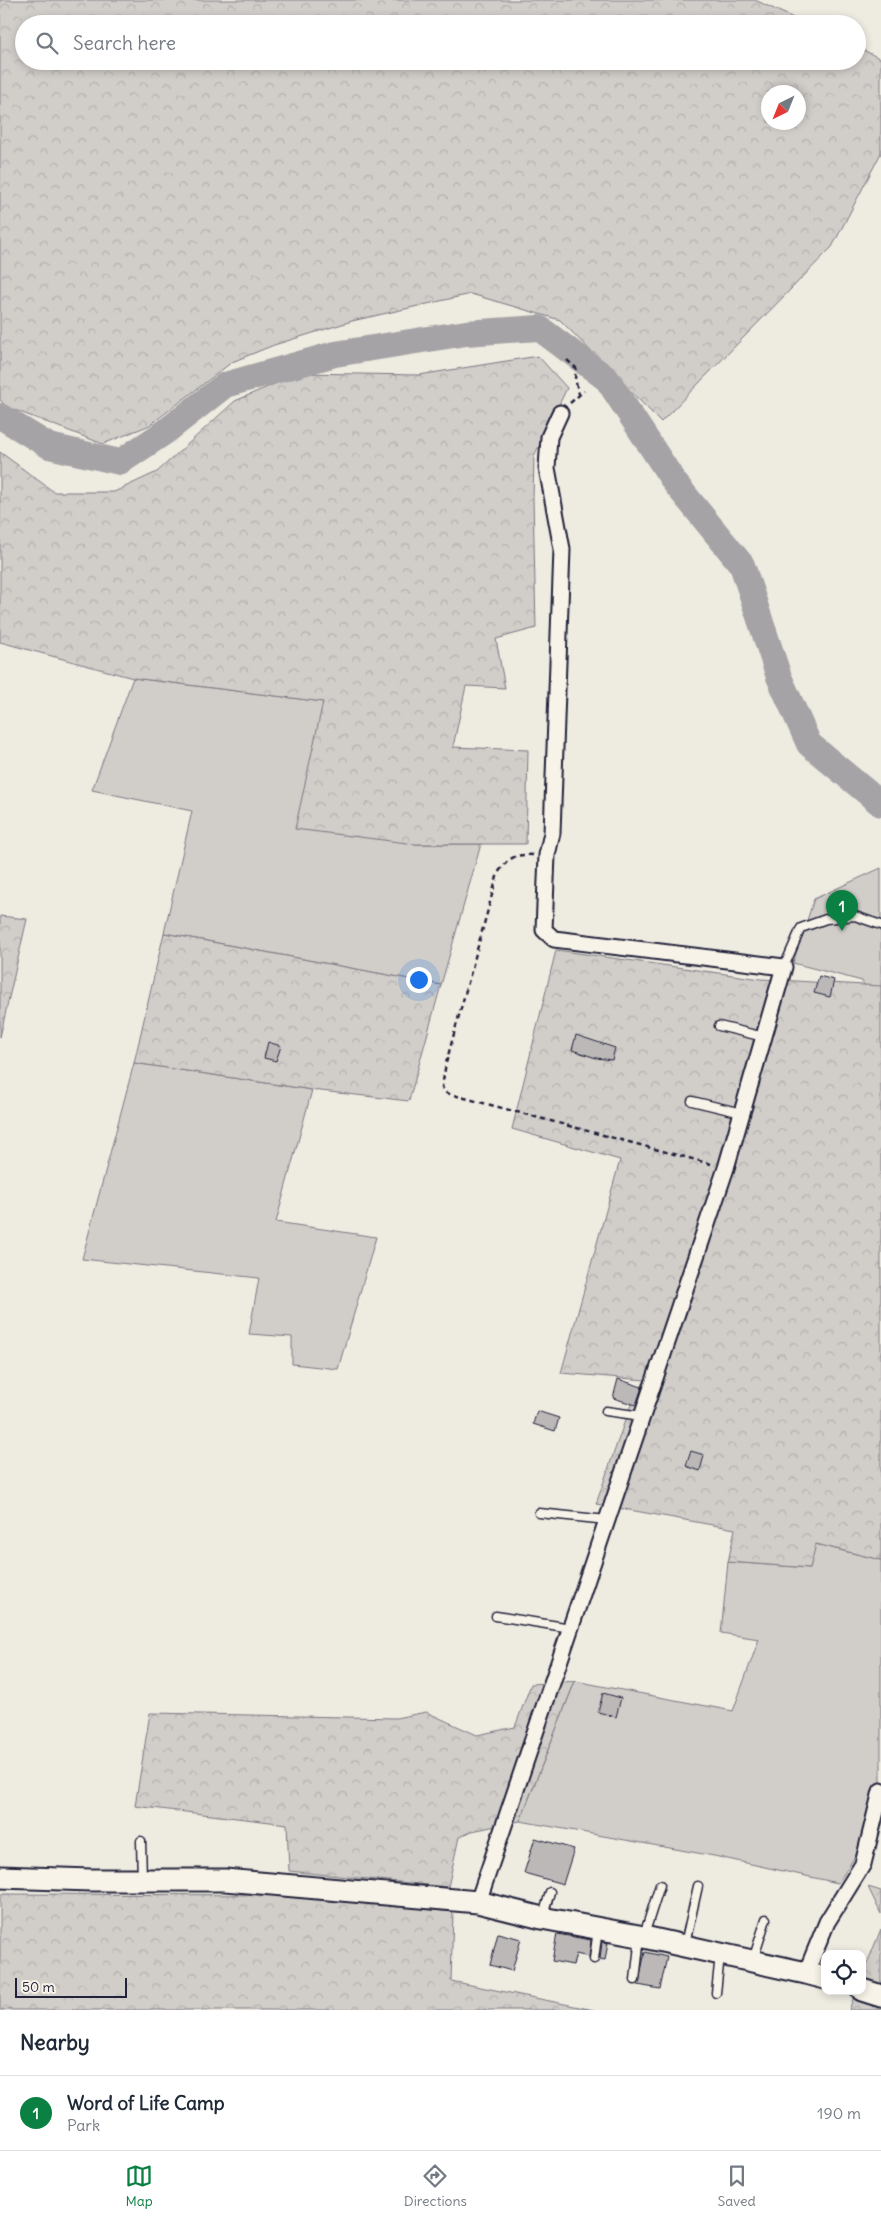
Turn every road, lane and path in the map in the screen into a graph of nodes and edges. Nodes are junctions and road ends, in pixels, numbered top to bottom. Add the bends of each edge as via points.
1 (567, 360) dead end
2 (584, 391) dead end
3 (580, 394) junction
4 (560, 413) joint
5 (547, 855) junction
6 (881, 925) edge
7 (784, 967) junction
8 (719, 1026) dead end
9 (764, 1036) junction
10 (692, 1101) dead end
11 (742, 1113) junction
12 (726, 1168) junction
13 (606, 1411) dead end
14 (642, 1416) junction
15 (539, 1513) dead end
16 (607, 1520) junction
17 (496, 1616) dead end
18 (571, 1628) junction
19 (881, 1791) edge
20 (141, 1841) dead end
21 (0, 1876) edge
22 (142, 1880) junction
23 (660, 1885) dead end
24 (698, 1886) dead end
25 (550, 1892) dead end
26 (478, 1902) junction
27 (542, 1918) junction
28 (766, 1919) dead end
29 (598, 1928) junction
30 (642, 1936) junction
31 (684, 1946) junction
32 (720, 1954) junction
33 (594, 1959) dead end
34 (753, 1961) junction
35 (816, 1975) edge
36 (635, 1980) dead end
37 (866, 1991) edge
38 (716, 1993) dead end
39 (881, 1996) edge

1 - 3 path via 576,368
2 - 3 path
3 - 4 path
4 - 5 street via 550,437 546,468 562,548 552,824
5 - 7 street via 544,930 554,939
5 - 12 path via 521,854 508,859 498,873 442,1087 446,1093
6 - 7 lane via 855,916 826,919 800,928
7 - 9 street
8 - 9 lane
9 - 11 street
10 - 11 lane
11 - 12 street
12 - 14 street
13 - 14 lane
14 - 16 street
15 - 16 lane
16 - 18 street
17 - 18 lane
18 - 26 street
19 - 35 street via 863,1864 827,1922
20 - 22 lane
21 - 22 street
22 - 26 street via 225,1880
23 - 30 lane
24 - 31 lane
25 - 27 lane
26 - 27 street
27 - 29 street
28 - 34 lane
29 - 30 street
29 - 33 lane
30 - 31 street
30 - 36 lane
31 - 32 street
32 - 34 street
32 - 38 lane
34 - 35 street
37 - 39 street

